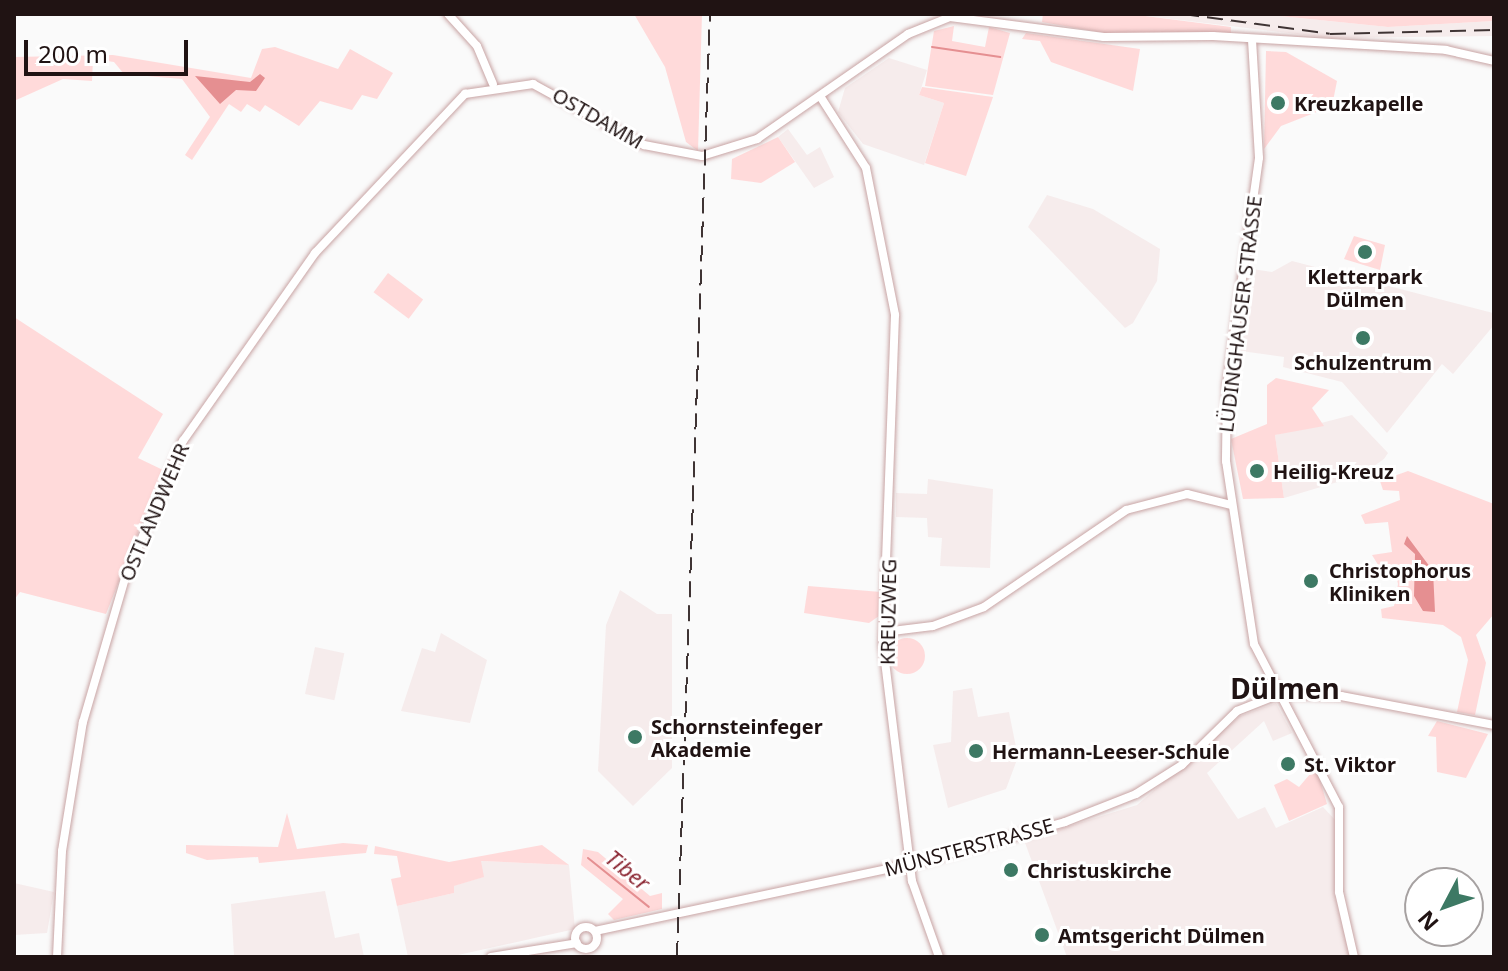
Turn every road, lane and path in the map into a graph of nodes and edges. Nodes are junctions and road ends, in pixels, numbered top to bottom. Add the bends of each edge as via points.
1 (448, 14) edge
2 (1252, 40) junction
3 (1494, 61) edge
4 (493, 84) junction
5 (820, 96) junction
6 (1231, 505) junction
7 (884, 632) junction
8 (1280, 694) junction
9 (1494, 725) edge
10 (909, 864) junction
11 (596, 934) junction
12 (576, 938) junction
13 (57, 957) edge
14 (491, 957) edge
15 (939, 957) edge
16 (1354, 957) edge

1 - 4 street via 477,46
2 - 3 street via 1446,50
2 - 5 street, OSTDAMM via 1104,37 950,17 908,34
2 - 6 street, LÜDINGHAUSER STRASSE via 1259,158 1225,403
4 - 5 street, OSTDAMM via 552,89 644,145 681,156 745,145
4 - 13 street, OSTLANDWEHR via 450,104 359,202 183,441 125,578 83,722 62,851
5 - 7 street, KREUZWEG via 866,168 895,315
6 - 7 street via 1187,494 1126,510 984,607 933,626
6 - 8 street, LÜDINGHAUSER STRASSE via 1254,644
7 - 10 street, KREUZWEG
8 - 9 street via 1341,696
8 - 10 street, MÜNSTERSTRASSE via 1243,707 1182,765 1113,805
8 - 16 street, LÜDINGHAUSER STRASSE via 1339,807 1339,892
10 - 11 street, MÜNSTERSTRASSE
10 - 15 street, KREUZWEG
11 - 12 street
11 - 12 street via 589,948
12 - 14 street

